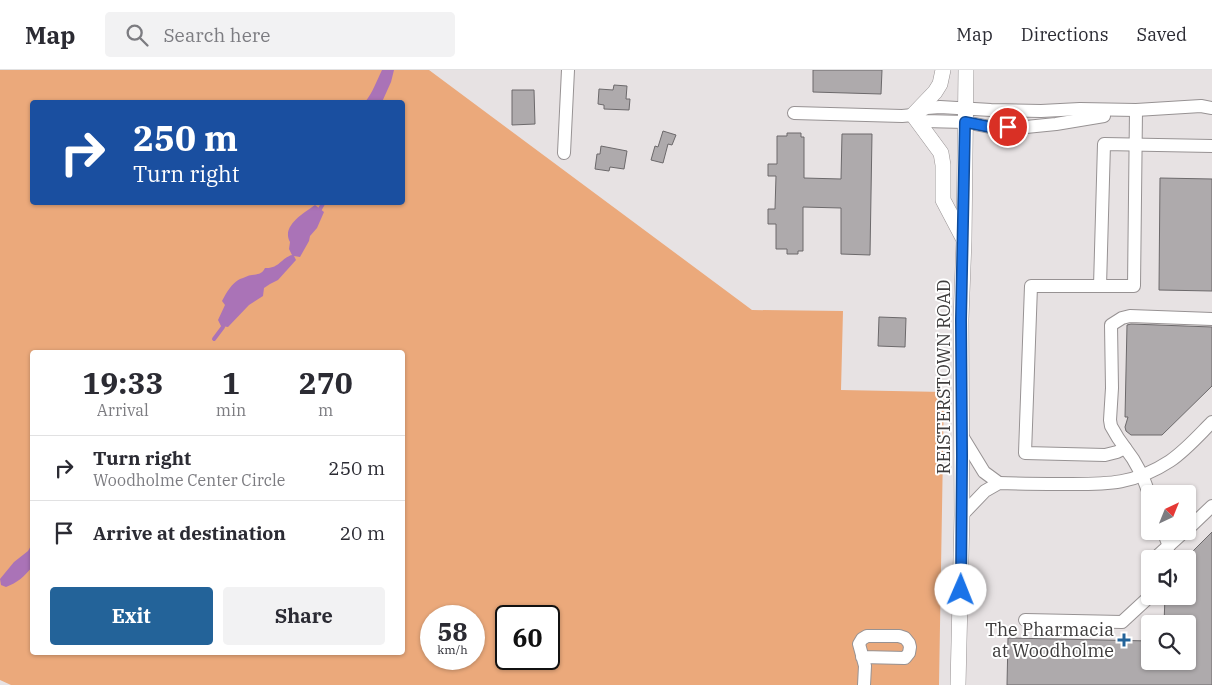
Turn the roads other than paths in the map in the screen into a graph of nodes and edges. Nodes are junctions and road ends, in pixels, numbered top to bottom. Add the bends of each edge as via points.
1 (568, 70) edge
2 (943, 70) edge
3 (966, 70) edge
4 (1212, 108) edge
5 (1136, 110) junction
6 (794, 113) dead end
7 (913, 115) junction
8 (966, 115) junction
9 (1136, 145) junction
10 (1212, 146) edge
11 (564, 153) dead end
12 (964, 240) junction
13 (1100, 286) junction
14 (1212, 319) edge
15 (1212, 422) edge
16 (962, 436) junction
17 (1125, 448) junction
18 (1142, 475) junction
19 (1000, 483) junction
20 (1146, 485) edge
21 (1212, 506) edge
22 (962, 515) junction
23 (1196, 521) edge
24 (1167, 540) edge
25 (1175, 540) edge
26 (1169, 546) junction
27 (1164, 550) edge
28 (1141, 604) edge
29 (1025, 620) dead end
30 (862, 657) junction
31 (864, 685) edge
32 (958, 685) edge

1 - 11 street
2 - 7 main road via 935,92
3 - 8 main road, REISTERSTOWN ROAD
4 - 5 street
5 - 8 street via 1001,110
5 - 9 street
6 - 7 street
7 - 8 street via 927,108 940,107
7 - 12 main road via 941,153 943,200
8 - 12 main road, REISTERSTOWN ROAD
9 - 10 street
9 - 13 street via 1104,144
9 - 13 street via 1134,286
12 - 16 main road, REISTERSTOWN ROAD
13 - 17 street via 1031,286 1025,453 1106,455
14 - 17 street via 1130,316 1111,325 1110,420
15 - 18 street via 1172,460
16 - 19 street via 984,472
16 - 22 main road, REISTERSTOWN ROAD
17 - 18 street
18 - 19 street via 1100,484
18 - 20 street
19 - 22 street via 985,492
21 - 23 street
22 - 32 main road, REISTERSTOWN ROAD
24 - 26 street
25 - 26 street
26 - 27 street
28 - 29 street via 1122,622
30 - 30 street via 905,658 910,646 905,638 899,636 867,636 859,644
30 - 31 street

